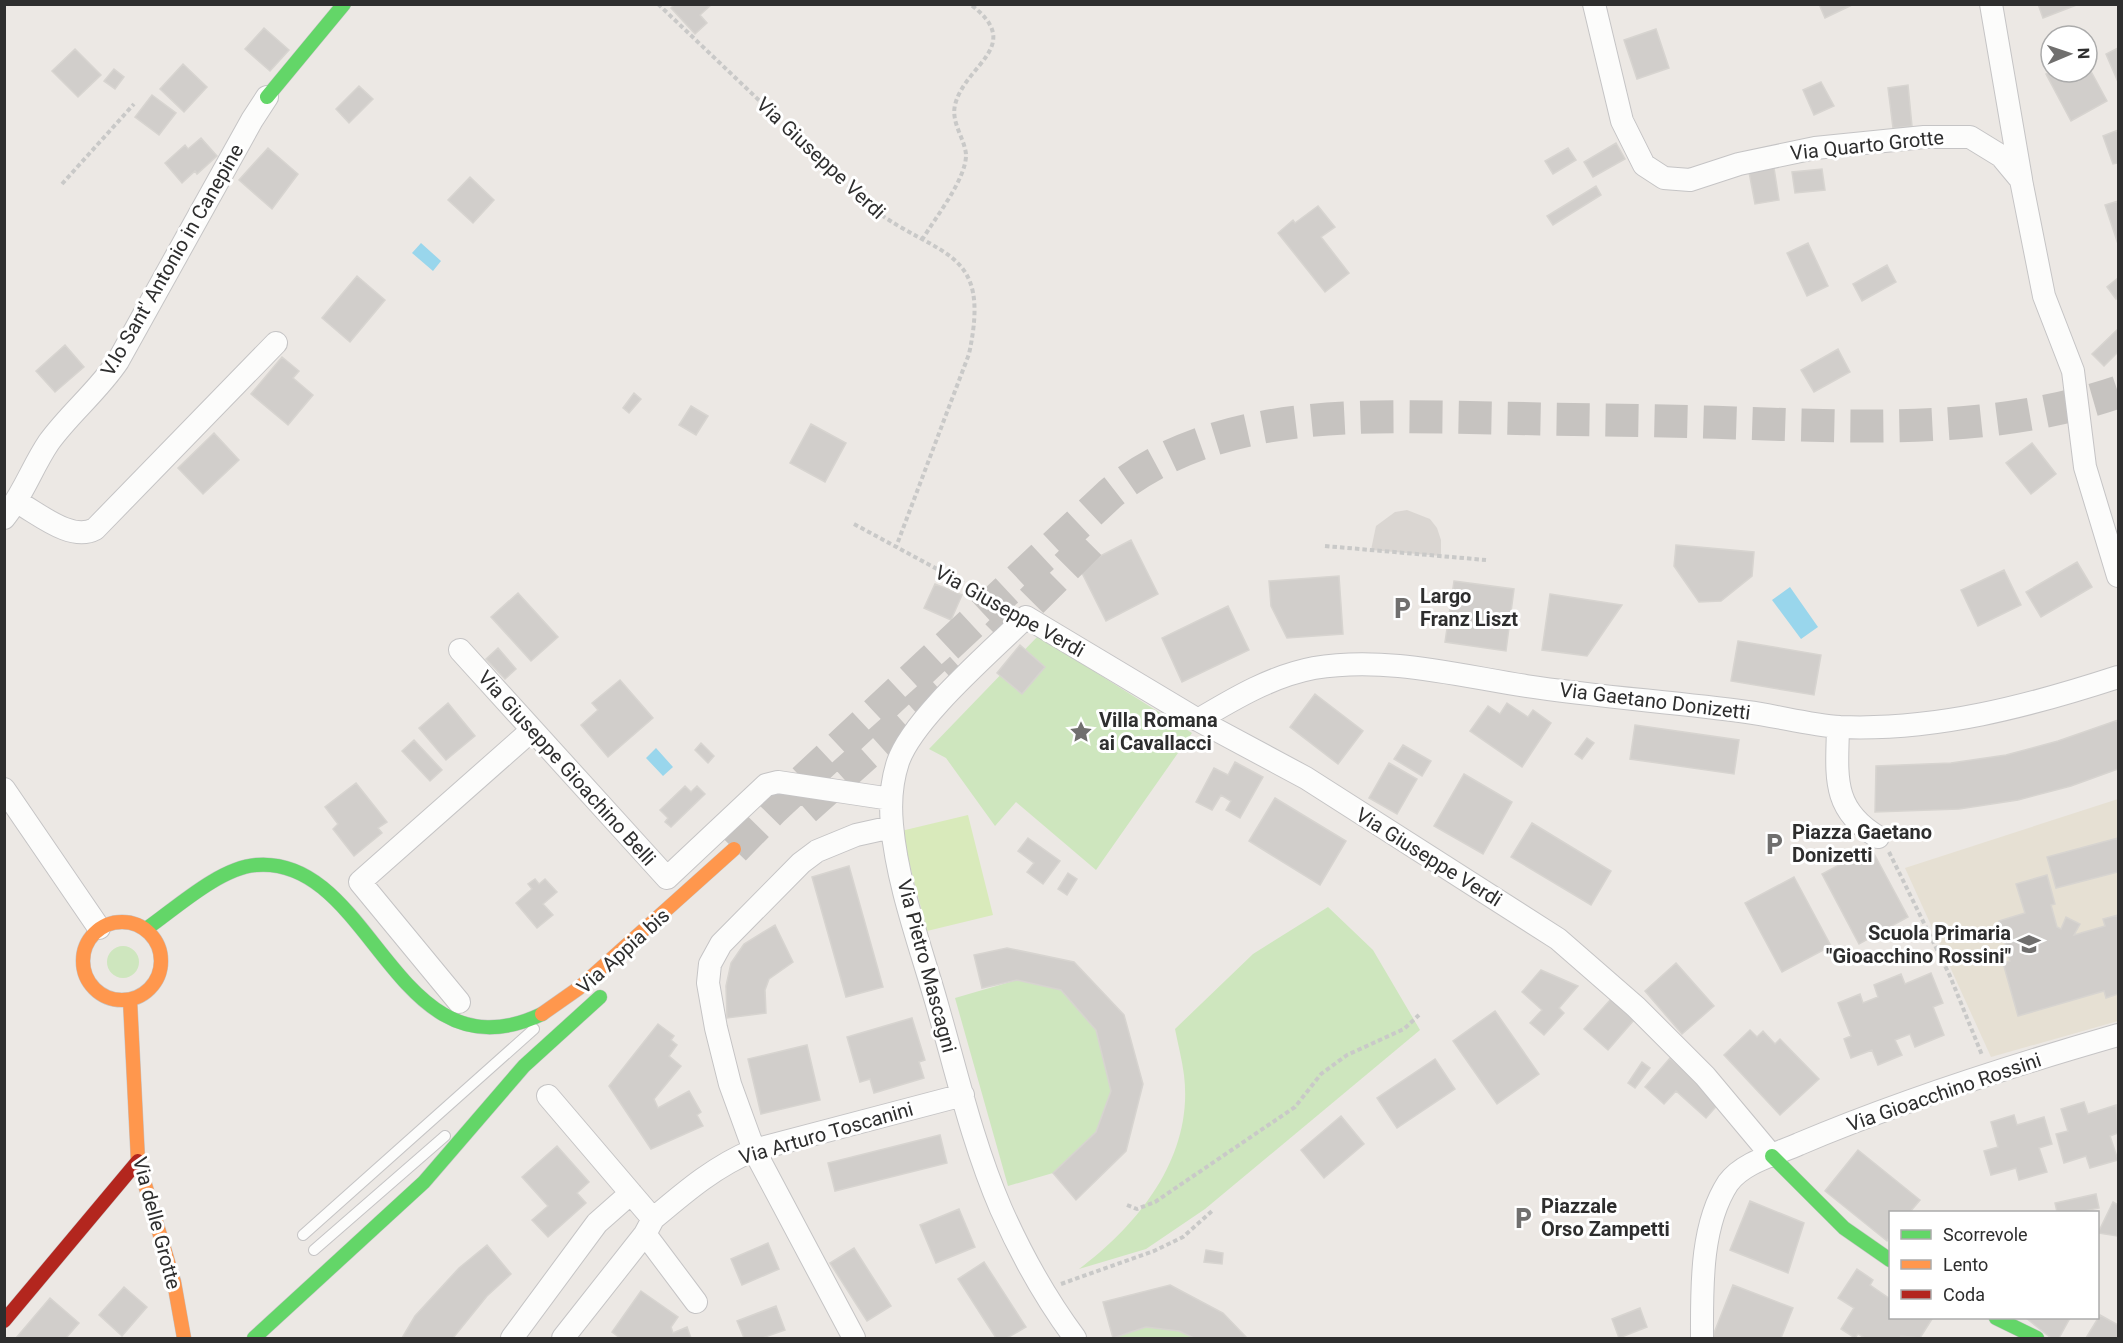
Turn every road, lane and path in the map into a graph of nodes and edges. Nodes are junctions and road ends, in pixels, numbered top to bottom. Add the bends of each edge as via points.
1 (344, 4) edge
2 (658, 4) edge
3 (970, 4) edge
4 (1594, 4) edge
5 (1991, 4) edge
6 (267, 97) joint
7 (134, 104) dead end
8 (2021, 180) junction
9 (62, 184) dead end
10 (922, 240) junction
11 (276, 343) dead end
12 (11, 510) edge
13 (854, 524) dead end
14 (1325, 546) dead end
15 (896, 547) junction
16 (1486, 560) dead end
17 (2118, 576) edge
18 (1026, 617) junction
19 (460, 650) dead end
20 (2118, 677) edge
21 (1198, 720) junction
22 (1838, 727) junction
23 (532, 730) junction
24 (4, 789) edge
25 (891, 799) junction
26 (892, 827) junction
27 (1878, 837) joint
28 (734, 849) tunnel mouth
29 (99, 928) junction
30 (146, 929) junction
31 (610, 988) dead end
32 (130, 1000) junction
33 (459, 1002) dead end
34 (561, 1005) junction
35 (1419, 1015) dead end
36 (2118, 1035) edge
37 (524, 1066) junction
38 (1989, 1072) junction
39 (963, 1095) junction
40 (548, 1096) dead end
41 (754, 1150) junction
42 (1772, 1156) junction
43 (138, 1161) junction
44 (631, 1193) junction
45 (1127, 1205) dead end
46 (1212, 1211) dead end
47 (649, 1227) junction
48 (303, 1234) dead end
49 (314, 1250) dead end
50 (1889, 1259) edge
51 (1043, 1291) junction
52 (696, 1302) dead end
53 (2000, 1319) edge
54 (4, 1321) edge
55 (184, 1338) edge
56 (254, 1338) edge
57 (512, 1338) edge
58 (563, 1338) edge
59 (854, 1338) edge
60 (1075, 1338) edge
61 (1702, 1338) edge
62 (2037, 1338) edge

1 - 6 main road, V.lo Sant' Antonio in Canepine
2 - 10 path, Via Giuseppe Verdi via 873,209
3 - 10 path via 989,22 993,41 955,104 956,123 965,150 964,169
4 - 8 street, Via Quarto Grotte via 1622,121 1644,165 1664,178 1690,180 1739,164 1815,148 1959,136 1991,148
5 - 8 street
6 - 12 street, V.lo Sant' Antonio in Canepine via 118,361 100,387 51,440
7 - 9 path
8 - 17 street via 2044,296 2073,370 2085,467
10 - 15 path, Via Giuseppe Verdi via 952,256 965,272 972,288 973,325 963,371
11 - 12 street via 95,529 74,532
13 - 15 path, Via Giuseppe Verdi
14 - 16 path
15 - 18 path, Via Giuseppe Verdi
18 - 21 street, Via Giuseppe Verdi
18 - 25 street, Via Pietro Mascagni via 919,724 899,760
19 - 23 street, Via Giuseppe Gioachino Belli
20 - 22 street, Via Gaetano Donizetti via 1956,719 1913,725
21 - 22 street, Via Gaetano Donizetti via 1240,695 1286,676 1322,667 1374,664
21 - 42 street, Via Giuseppe Verdi via 1306,778 1558,939 1705,1076
22 - 27 street via 1839,780 1844,803 1853,819
23 - 25 street, Via Giuseppe Gioachino Belli via 667,878 766,784 778,782
23 - 33 street via 360,882
24 - 29 street
25 - 26 street, Via Pietro Mascagni
26 - 39 street, Via Pietro Mascagni via 918,940
26 - 41 street via 836,841 808,857 725,940 713,957 708,983 716,1028 730,1084
27 - 38 path via 1894,860 1941,956
28 - 34 main road, Via Appia bis
29 - 30 main road via 124,921
29 - 32 main road via 84,950 85,977 104,997
30 - 32 main road via 160,949 159,975 153,986
30 - 34 main road, Via Appia bis via 235,872 254,865 279,864 320,884 411,989 451,1020 473,1026 508,1025
31 - 37 main road, Via Appia bis
32 - 43 main road, Via delle Grotte
34 - 48 lane
35 - 45 path via 1404,1029 1347,1055 1321,1074 1295,1107 1155,1202 1137,1209
36 - 38 street, Via Gioacchino Rossini
37 - 49 lane
37 - 56 main road, Via Appia bis via 436,1170
38 - 42 street, Via Gioacchino Rossini
39 - 41 street, Via Arturo Toscanini
39 - 51 street, Via Pietro Mascagni via 998,1200
40 - 44 street
41 - 47 street, Via Arturo Toscanini via 698,1181
41 - 59 street
42 - 50 main road, Via Giuseppe Verdi via 1844,1228
42 - 61 street, Via Gioacchino Rossini via 1738,1173 1719,1203 1706,1256
43 - 54 main road
43 - 55 main road, Via delle Grotte via 174,1282
44 - 47 street
44 - 57 street via 597,1223
46 - 51 path via 1183,1237 1154,1251
47 - 52 street
47 - 58 street, Via Arturo Toscanini
51 - 60 street, Via Pietro Mascagni
53 - 62 main road

